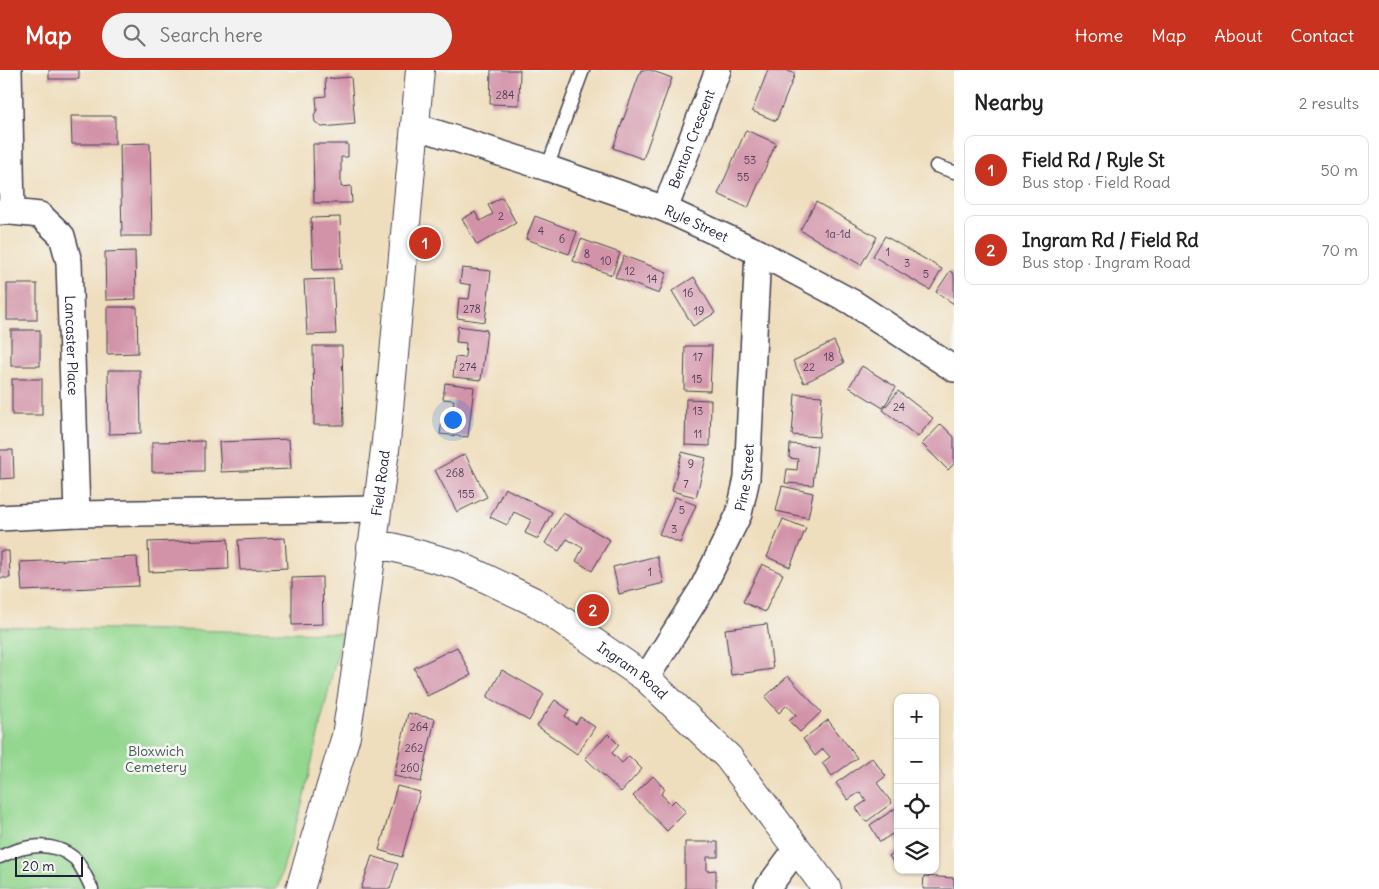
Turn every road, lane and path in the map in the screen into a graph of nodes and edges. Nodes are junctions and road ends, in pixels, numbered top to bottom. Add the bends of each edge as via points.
1 (9, 70) edge
2 (420, 70) edge
3 (583, 70) edge
4 (718, 70) edge
5 (415, 126) junction
6 (936, 166) dead end
7 (547, 168) junction
8 (954, 172) edge
9 (665, 209) junction
10 (6, 212) edge
11 (758, 252) junction
12 (954, 369) edge
13 (376, 509) junction
14 (77, 514) junction
15 (0, 518) edge
16 (371, 547) junction
17 (646, 678) junction
18 (797, 848) junction
19 (0, 857) edge
20 (92, 889) edge
21 (300, 889) edge
22 (766, 889) edge
23 (827, 889) edge

1 - 10 street, Lancaster Place
2 - 5 street, Field Road
3 - 7 lane
4 - 9 street, Benton Crescent
5 - 7 street, Ryle Street
5 - 13 street, Field Road via 386,442
6 - 8 lane
7 - 9 street, Ryle Street
9 - 11 street, Ryle Street
10 - 14 street, Lancaster Place via 40,215 62,236 70,262
11 - 12 street, Ryle Street via 852,302
11 - 17 street, Pine Street via 748,478 738,514 702,589
13 - 14 street
13 - 16 street, Field Road
14 - 15 street
16 - 17 street, Ingram Road via 392,547 458,565 537,603
16 - 21 street, Field Road via 346,736
17 - 18 street, Ingram Road via 728,757
18 - 22 street
18 - 23 street, Ingram Road
19 - 20 lane via 27,846 52,846 75,859

